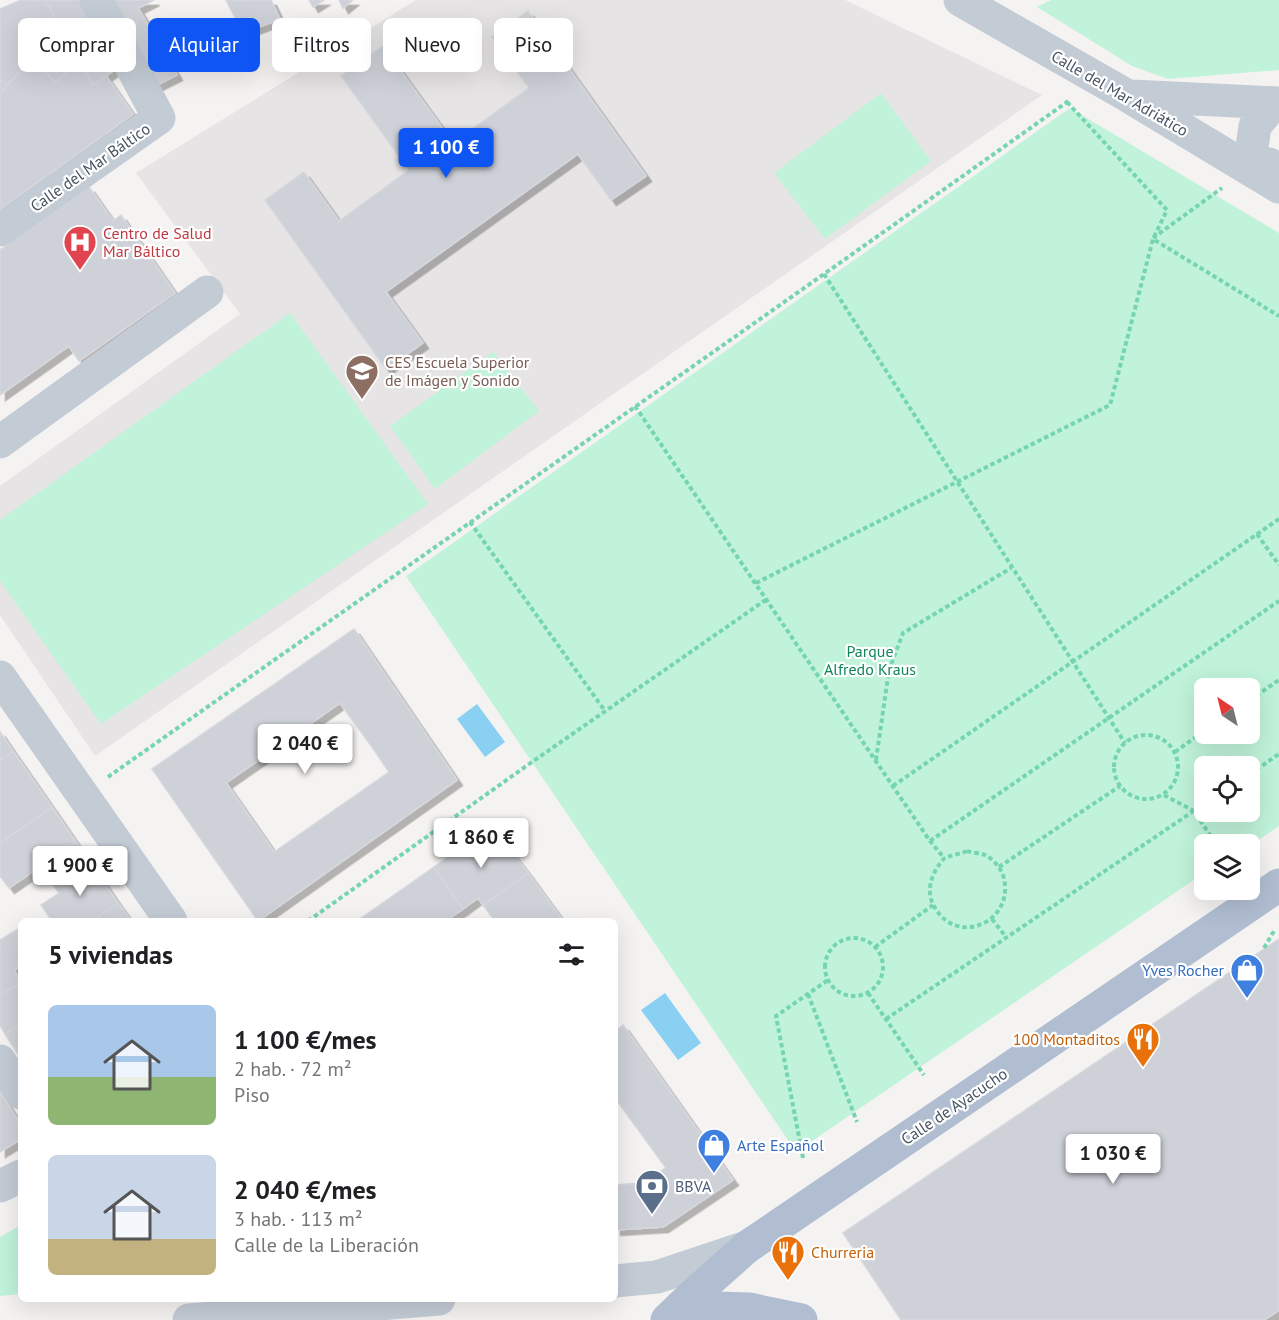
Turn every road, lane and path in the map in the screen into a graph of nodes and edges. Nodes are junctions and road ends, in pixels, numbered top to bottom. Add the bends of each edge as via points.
1 (96, 0) edge
2 (960, 0) edge
3 (1128, 96) junction
4 (1277, 103) edge
5 (1264, 165) edge
6 (1279, 188) edge
7 (0, 230) edge
8 (1153, 238) junction
9 (824, 274) junction
10 (207, 292) dead end
11 (1279, 316) edge
12 (635, 406) junction
13 (0, 442) edge
14 (958, 482) junction
15 (1279, 519) edge
16 (470, 522) junction
17 (1257, 534) junction
18 (1279, 565) edge
19 (1011, 568) junction
20 (756, 583) junction
21 (766, 599) junction
22 (1279, 601) edge
23 (1073, 662) junction
24 (0, 677) edge
25 (1279, 680) edge
26 (1260, 693) edge
27 (605, 711) junction
28 (1108, 718) junction
29 (1194, 738) edge
30 (1125, 743) junction
31 (1174, 752) junction
32 (1279, 754) edge
33 (876, 761) junction
34 (1260, 767) edge
35 (893, 786) junction
36 (1120, 786) junction
37 (1164, 794) junction
38 (82, 795) junction
39 (1194, 811) joint
40 (930, 841) junction
41 (944, 858) junction
42 (999, 867) junction
43 (1279, 885) edge
44 (933, 905) junction
45 (169, 918) edge
46 (312, 918) edge
47 (992, 919) junction
48 (1274, 931) dead end
49 (1006, 937) junction
50 (875, 947) junction
51 (1264, 948) dead end
52 (828, 980) junction
53 (868, 993) junction
54 (808, 994) junction
55 (886, 1018) junction
56 (0, 1060) edge
57 (924, 1076) dead end
58 (18, 1088) edge
59 (856, 1122) dead end
60 (803, 1158) dead end
61 (18, 1177) edge
62 (0, 1186) edge
63 (747, 1246) junction
64 (657, 1277) junction
65 (618, 1281) edge
66 (402, 1302) edge
67 (438, 1302) edge
68 (698, 1308) edge
69 (189, 1320) edge
70 (444, 1320) edge
71 (668, 1320) edge
72 (801, 1320) edge

1 - 7 street, Calle del Mar Báltico via 159,118
2 - 3 street, Calle del Mar Adriático
3 - 4 street
3 - 5 street, Calle del Mar Adriático
4 - 5 street via 1255,126
5 - 6 street, Calle del Mar Adriático
5 - 8 path
8 - 9 path via 1167,210 1067,102
8 - 11 path
8 - 14 path via 1110,405
9 - 12 path
9 - 14 path
10 - 13 street
12 - 16 path
12 - 20 path
14 - 19 path
14 - 20 path
15 - 17 path
16 - 27 path
16 - 38 path
17 - 18 path
17 - 23 path
19 - 23 path
19 - 33 path via 903,633 889,670
20 - 21 path
21 - 27 path
21 - 33 path
22 - 28 path
23 - 28 path
23 - 35 path
24 - 38 street
25 - 26 path
27 - 46 path
28 - 30 path
28 - 40 path
29 - 31 path
30 - 31 path via 1142,735 1152,736 1161,738
30 - 36 path via 1115,759 1115,778
31 - 37 path via 1179,771
32 - 34 path
33 - 35 path
35 - 40 path
36 - 37 path via 1126,793 1145,800
36 - 42 path
37 - 39 path
38 - 45 street
39 - 49 path
40 - 41 path
41 - 42 path via 967,852 985,856
41 - 44 path via 930,882
42 - 47 path via 1006,885 1005,897
43 - 63 main road, Calle de Ayacucho
44 - 47 path via 940,916 956,926 969,928
44 - 50 path
47 - 49 path
48 - 51 path
49 - 55 path
50 - 52 path via 858,938 839,942 826,958
50 - 53 path via 884,963 883,972
52 - 53 path via 839,993
52 - 54 path
53 - 55 path
54 - 59 path
54 - 60 path via 776,1016
55 - 57 path
56 - 58 street
61 - 62 street
63 - 64 street
63 - 68 main road, Calle de Ayacucho
64 - 65 street
64 - 68 street
66 - 69 street
67 - 70 street
68 - 71 main road, Calle de Ayacucho
68 - 72 main road via 749,1309

